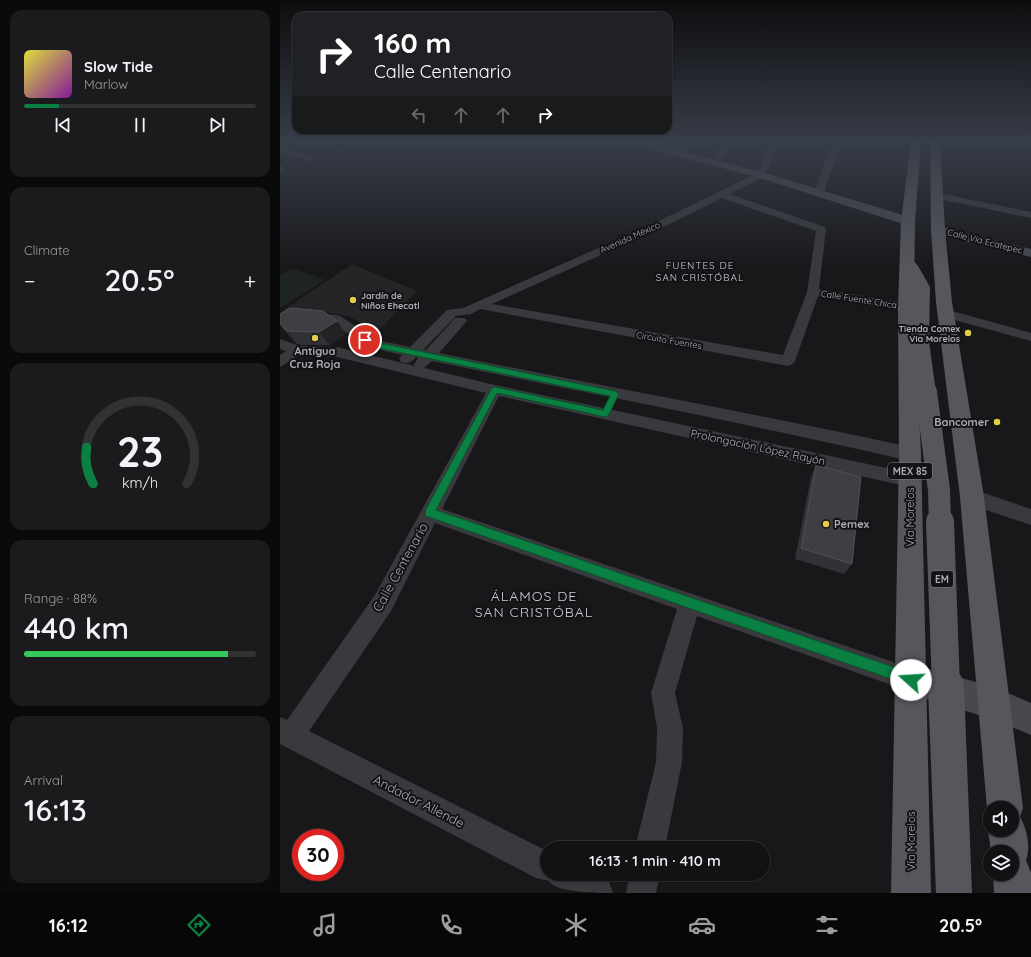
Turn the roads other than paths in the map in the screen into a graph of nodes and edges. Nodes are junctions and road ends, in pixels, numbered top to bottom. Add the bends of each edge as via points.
1 (745, 184) edge
2 (789, 184) edge
3 (822, 184) edge
4 (912, 184) edge
5 (937, 184) edge
6 (819, 193) junction
7 (722, 196) junction
8 (938, 196) junction
9 (1031, 215) edge
10 (908, 221) junction
11 (938, 230) junction
12 (1031, 253) edge
13 (910, 265) junction
14 (813, 292) junction
15 (906, 307) junction
16 (471, 308) junction
17 (945, 313) junction
18 (280, 320) edge
19 (358, 335) junction
20 (1031, 337) edge
21 (280, 344) edge
22 (296, 351) junction
23 (337, 352) junction
24 (412, 353) junction
25 (428, 356) junction
26 (280, 362) edge
27 (398, 367) junction
28 (414, 371) junction
29 (495, 390) junction
30 (615, 394) junction
31 (605, 414) junction
32 (910, 454) junction
33 (910, 480) junction
34 (972, 497) junction
35 (430, 513) junction
36 (1031, 517) edge
37 (690, 604) junction
38 (911, 680) junction
39 (994, 702) junction
40 (1031, 719) edge
41 (285, 733) edge
42 (1004, 801) edge
43 (652, 841) edge
44 (540, 863) edge
45 (575, 881) edge
46 (644, 881) edge
47 (1013, 881) edge
48 (598, 893) edge
49 (641, 893) edge
50 (911, 893) edge
51 (954, 893) edge
52 (1014, 893) edge

1 - 7 street, Avenida México
2 - 6 main road
3 - 6 street
4 - 10 main road, Vía Morelos / MEX 85
5 - 8 main road
6 - 10 main road
7 - 14 street via 821,229
7 - 16 street, Avenida México
8 - 9 street
8 - 11 main road
10 - 13 main road, Vía Morelos / MEX 85
11 - 12 main road, Calle Vía Ecatepec
11 - 17 main road
13 - 15 main road, Vía Morelos / MEX 85
13 - 51 main road, EM, bridge via 920,285 920,342 939,490
14 - 15 street, Calle Fuente Chica
14 - 16 street, Circuito Fuentes via 788,361
15 - 32 main road, Vía Morelos / MEX 85
16 - 24 street, Avenida México via 452,313
16 - 25 street, Avenida México
17 - 20 street
17 - 34 main road
18 - 19 street via 297,316 335,319
19 - 23 street
19 - 24 street via 373,344
21 - 22 street, Prolongación López Rayón
22 - 23 street, Prolongación López Rayón
22 - 26 street
23 - 27 street, Prolongación López Rayón
24 - 25 street
24 - 27 street, Avenida México
25 - 28 street, Avenida México
25 - 30 street
27 - 28 street, Prolongación López Rayón
28 - 29 street, Prolongación López Rayón
29 - 31 street, Prolongación López Rayón
29 - 35 street, Calle Centenario
30 - 31 street
30 - 32 street via 776,424
31 - 33 street, Prolongación López Rayón
32 - 33 main road, Vía Morelos / MEX 85
33 - 38 main road, Vía Morelos / MEX 85
34 - 36 street
34 - 39 main road
35 - 37 street
35 - 41 street, Calle Centenario via 383,603
37 - 38 street
37 - 43 street via 663,693 670,728 669,762
38 - 39 main road
38 - 50 main road, Vía Morelos / MEX 85
39 - 40 main road
39 - 42 main road
41 - 44 street, Andador Allende
45 - 48 street
46 - 49 street
47 - 52 main road

